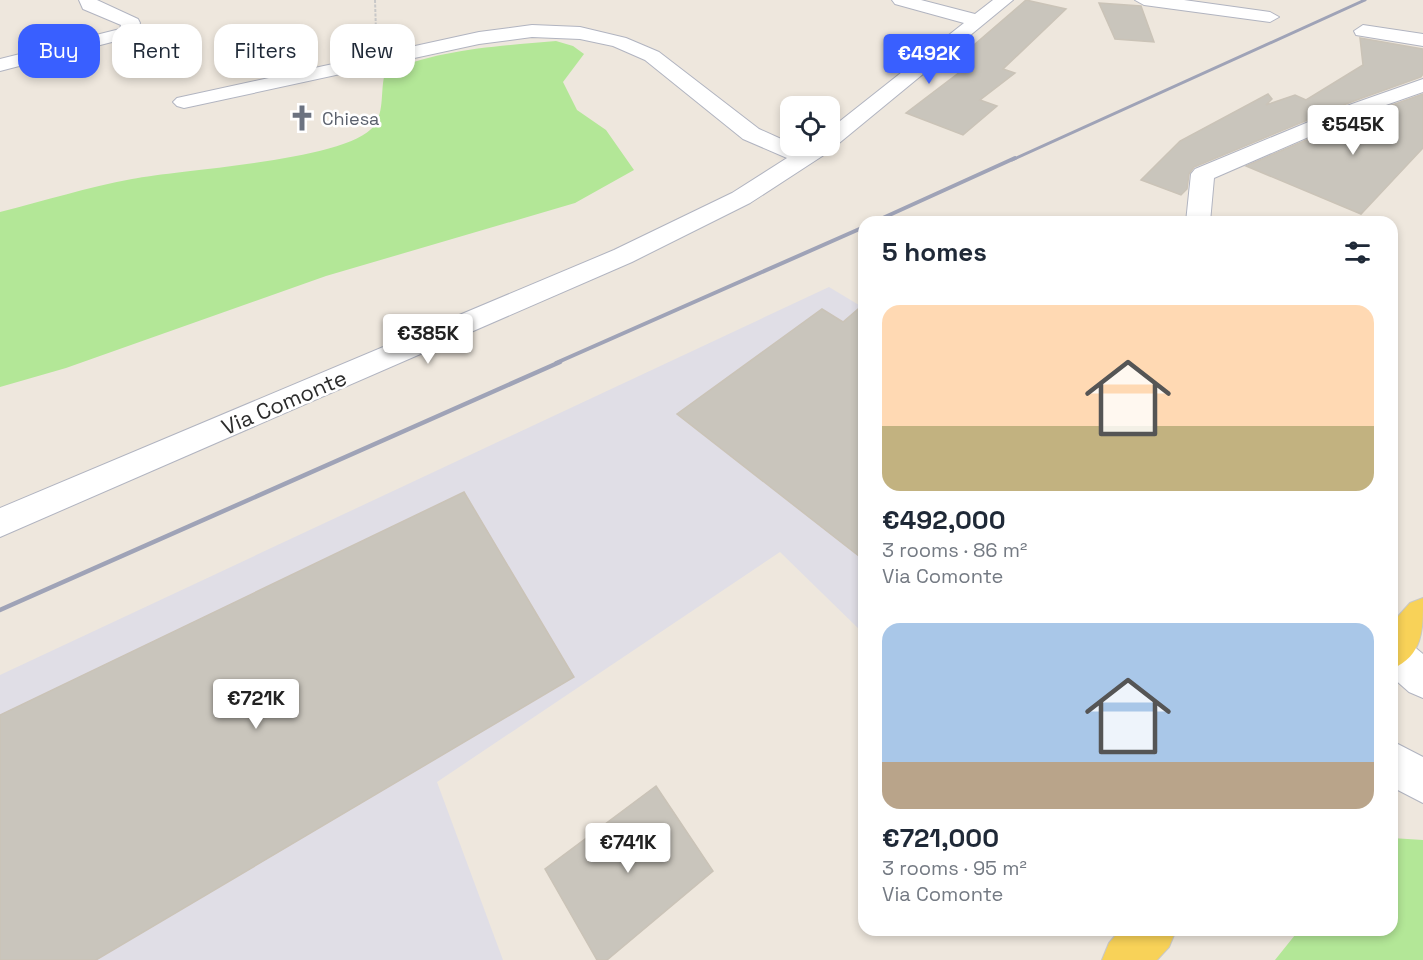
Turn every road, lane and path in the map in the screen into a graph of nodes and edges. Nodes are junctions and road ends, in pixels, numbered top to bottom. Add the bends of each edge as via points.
1 (88, 0) edge
2 (902, 0) edge
3 (1004, 0) edge
4 (1144, 0) edge
5 (1270, 17) dead end
6 (978, 21) junction
7 (1363, 31) dead end
8 (1423, 40) edge
9 (0, 65) edge
10 (1423, 85) edge
11 (184, 102) dead end
12 (840, 131) edge
13 (780, 142) edge
14 (808, 156) edge
15 (1199, 216) edge
16 (0, 523) edge
17 (1423, 615) edge
18 (1398, 645) edge
19 (1398, 657) edge
20 (1423, 678) edge
21 (1398, 766) edge
22 (1423, 782) edge
23 (1147, 936) edge
24 (1126, 960) edge

1 - 9 street via 89,5 130,23 128,32
2 - 6 street
3 - 6 street
4 - 5 street
6 - 12 street
7 - 8 street
10 - 15 street via 1203,174
11 - 13 street via 479,39 532,31 580,33 619,42 652,56 751,134
14 - 16 street, Via Comonte via 741,198 623,256
17 - 18 main road
19 - 20 street
21 - 22 street
23 - 24 main road

